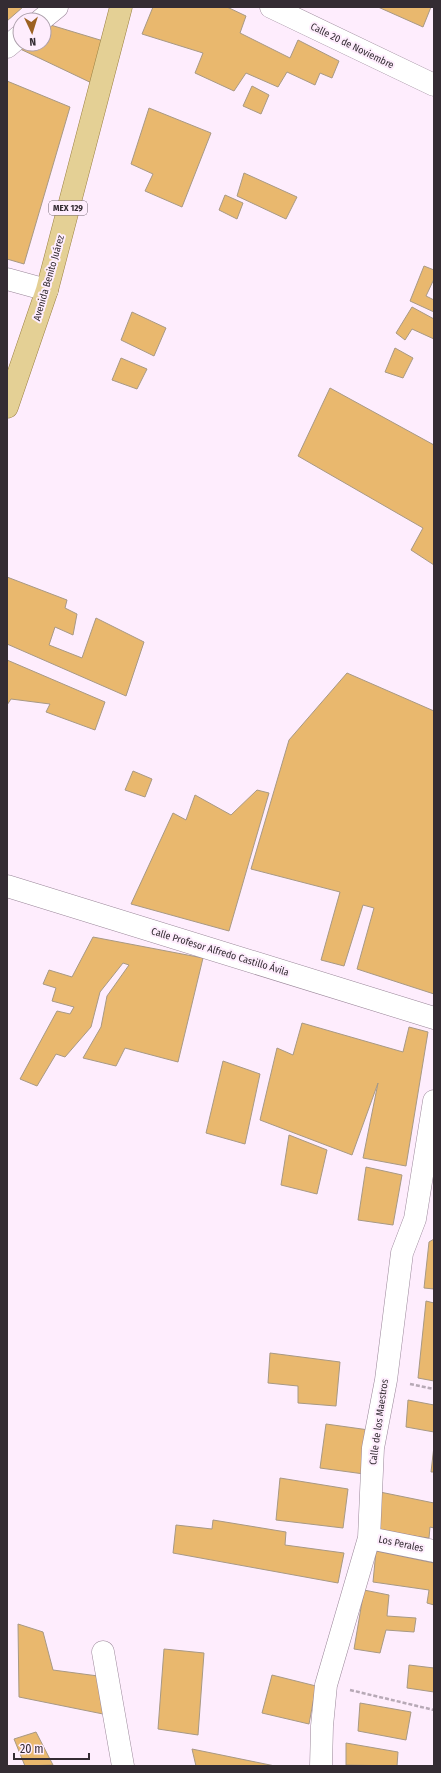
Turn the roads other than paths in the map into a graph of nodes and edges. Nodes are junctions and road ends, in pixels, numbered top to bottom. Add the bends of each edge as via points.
1 (121, 7) edge
2 (270, 7) edge
3 (434, 85) edge
4 (7, 279) edge
5 (47, 290) junction
6 (7, 407) edge
7 (7, 886) edge
8 (434, 1018) edge
9 (434, 1102) edge
10 (424, 1220) edge
11 (369, 1538) junction
12 (434, 1551) edge
13 (103, 1652) dead end
14 (123, 1766) edge
15 (321, 1766) edge

1 - 5 main road, Avenida Benito Juárez / MEX 129
2 - 3 street, Calle 20 de Noviembre
4 - 5 street
5 - 6 main road, Avenida Benito Juárez / MEX 129
7 - 8 street, Calle Profesor Alfredo Castillo Ávila
9 - 10 street, Calle de los Maestros
10 - 11 street, Calle de los Maestros via 402,1253 386,1380 373,1448
11 - 12 street, Los Perales
11 - 15 street, Calle de los Maestros via 326,1685
13 - 14 street

